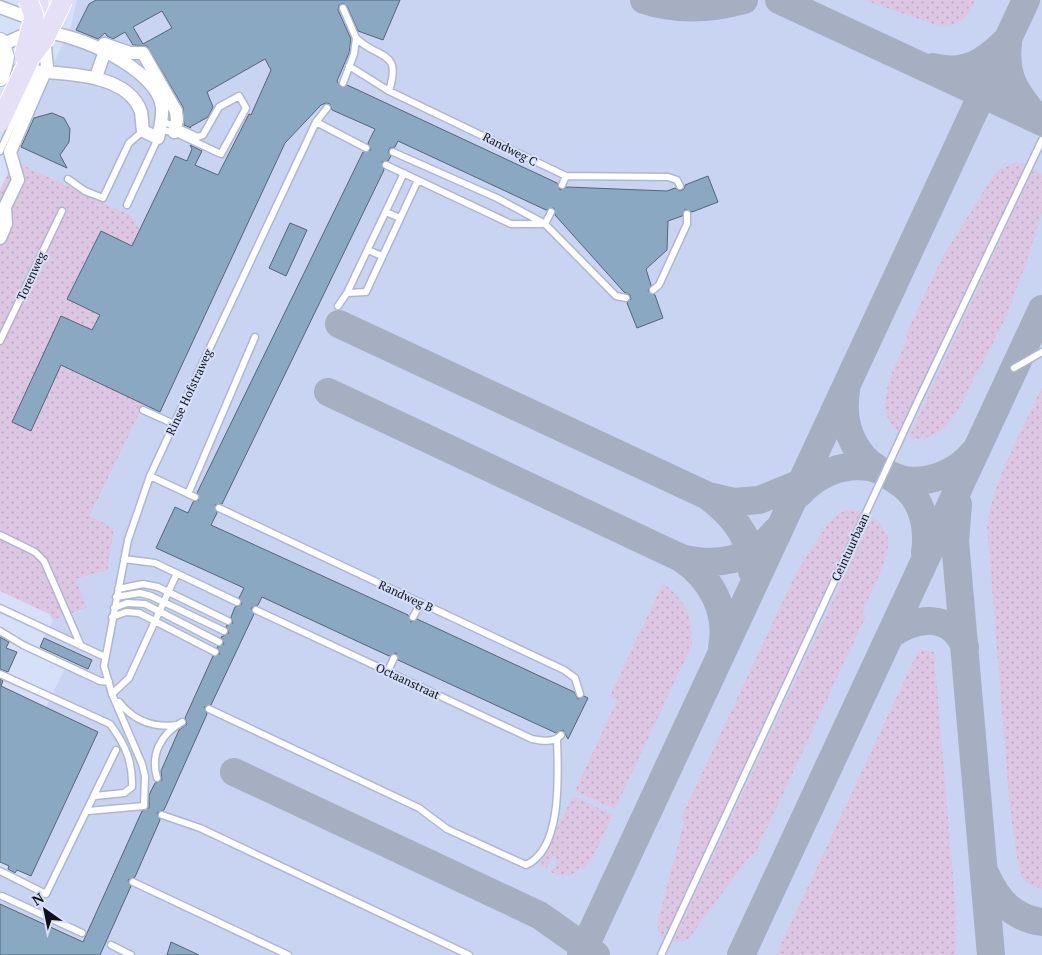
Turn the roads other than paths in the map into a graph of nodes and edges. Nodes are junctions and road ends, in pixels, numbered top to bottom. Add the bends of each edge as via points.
1 (28, 0) edge
2 (39, 0) edge
3 (61, 3) edge
4 (0, 7) edge
5 (343, 8) dead end
6 (41, 21) junction
7 (356, 38) junction
8 (1, 43) edge
9 (105, 51) junction
10 (349, 66) junction
11 (11, 69) edge
12 (38, 72) junction
13 (96, 77) junction
14 (343, 83) dead end
15 (389, 91) junction
16 (0, 105) edge
17 (327, 108) dead end
18 (0, 122) edge
19 (316, 122) junction
20 (160, 129) junction
21 (175, 130) junction
22 (143, 131) junction
23 (1042, 140) edge
24 (366, 148) dead end
25 (0, 151) edge
26 (393, 152) dead end
27 (386, 165) dead end
28 (404, 174) junction
29 (566, 176) junction
30 (68, 179) dead end
31 (418, 180) junction
32 (562, 185) dead end
33 (680, 186) dead end
34 (127, 205) dead end
35 (62, 210) dead end
36 (386, 212) junction
37 (550, 212) dead end
38 (688, 214) dead end
39 (400, 218) junction
40 (545, 224) junction
41 (0, 238) edge
42 (368, 250) junction
43 (382, 256) junction
44 (653, 290) dead end
45 (347, 293) junction
46 (626, 298) dead end
47 (338, 306) dead end
48 (255, 337) dead end
49 (0, 341) edge
50 (1042, 352) edge
51 (1014, 368) dead end
52 (143, 410) dead end
53 (174, 424) junction
54 (150, 476) junction
55 (188, 494) junction
56 (195, 497) dead end
57 (219, 508) dead end
58 (0, 535) edge
59 (124, 559) junction
60 (177, 574) junction
61 (118, 588) junction
62 (168, 592) junction
63 (116, 597) junction
64 (164, 602) junction
65 (237, 602) dead end
66 (421, 603) junction
67 (0, 608) edge
68 (114, 608) junction
69 (256, 610) dead end
70 (160, 612) junction
71 (112, 617) junction
72 (414, 617) dead end
73 (155, 621) junction
74 (228, 622) dead end
75 (0, 631) edge
76 (224, 631) dead end
77 (219, 642) dead end
78 (81, 646) junction
79 (215, 652) dead end
80 (105, 657) junction
81 (394, 658) dead end
82 (388, 671) junction
83 (0, 674) edge
84 (109, 682) junction
85 (112, 694) junction
86 (580, 694) dead end
87 (209, 709) dead end
88 (116, 750) dead end
89 (157, 778) dead end
90 (95, 796) junction
91 (88, 811) junction
92 (162, 815) dead end
93 (0, 871) edge
94 (132, 882) dead end
95 (2, 896) dead end
96 (82, 933) dead end
97 (111, 945) dead end
98 (131, 955) edge
99 (288, 955) edge
100 (469, 955) edge
101 (661, 955) edge

1 - 11 main road, bridge via 34,16
2 - 6 main road
3 - 6 street
3 - 18 main road, bridge
4 - 6 street
5 - 7 lane
6 - 11 main road, bridge
6 - 21 street via 130,53 144,53 176,111
6 - 41 street via 46,67 10,152 18,180 5,207 6,224
7 - 10 lane
7 - 15 lane via 365,47 387,56 394,66
8 - 9 street via 40,32
8 - 11 street
9 - 13 street
9 - 20 street via 142,76 156,91 162,106
10 - 14 lane
10 - 15 lane, Randweg C
11 - 12 street
11 - 16 main road
12 - 13 street
12 - 25 lane
13 - 22 street via 125,89 140,111
15 - 29 lane, Randweg C
17 - 19 lane, Rinse Hofstraweg
19 - 24 lane
19 - 53 lane, Rinse Hofstraweg
20 - 21 lane
20 - 22 street
20 - 34 lane
21 - 21 lane via 221,154 246,108 239,96 219,107 203,135 198,137
22 - 30 lane via 129,144 103,198
23 - 101 lane, Ceintuurbaan
26 - 40 lane via 497,198
27 - 28 lane
28 - 31 lane
28 - 36 lane
29 - 32 lane
29 - 33 lane, Randweg C via 668,177 677,180
31 - 39 lane
31 - 40 lane via 512,224
35 - 49 lane, Torenweg
36 - 39 lane
36 - 42 lane
37 - 40 lane
38 - 44 lane via 687,224 659,285
39 - 43 lane
40 - 46 lane via 616,296
42 - 43 lane
42 - 45 lane
43 - 45 lane via 366,292
45 - 47 lane
48 - 55 lane
50 - 51 lane
52 - 53 lane
53 - 54 lane, Rinse Hofstraweg
54 - 55 lane
54 - 59 lane, Rinse Hofstraweg
55 - 56 lane
57 - 66 lane, Randweg B
58 - 78 lane via 34,552 44,561
59 - 60 lane via 155,563
59 - 61 lane, Rinse Hofstraweg
60 - 62 lane
60 - 65 lane
61 - 62 lane via 143,584
61 - 63 lane, Rinse Hofstraweg
62 - 64 lane
62 - 74 lane
63 - 64 lane via 140,593
63 - 68 lane, Rinse Hofstraweg
64 - 70 lane
64 - 76 lane
66 - 72 lane
66 - 86 lane, Randweg B via 564,670 575,678
67 - 78 lane
68 - 70 lane via 136,602
68 - 71 lane, Rinse Hofstraweg
69 - 82 lane, Octaanstraat
70 - 73 lane
70 - 77 lane
71 - 73 lane via 132,611
71 - 80 lane, Rinse Hofstraweg
73 - 79 lane
73 - 85 lane via 129,678
75 - 84 lane via 100,682
78 - 80 lane
80 - 84 lane, Rinse Hofstraweg
81 - 82 lane
82 - 87 lane, Octaanstraat via 532,739 544,741 559,737 555,819 540,855 526,866 446,829 419,808
83 - 90 lane via 110,724 121,738 130,756 132,787 124,793
84 - 85 lane, Rinse Hofstraweg
85 - 89 lane, Rinse Hofstraweg via 124,709 146,724 160,727 180,724 161,740 155,754
85 - 91 lane, Rinse Hofstraweg via 142,764 144,806
88 - 90 lane
90 - 91 lane
91 - 93 lane via 46,894
92 - 100 lane via 200,828
94 - 99 lane
95 - 96 lane
97 - 98 lane

